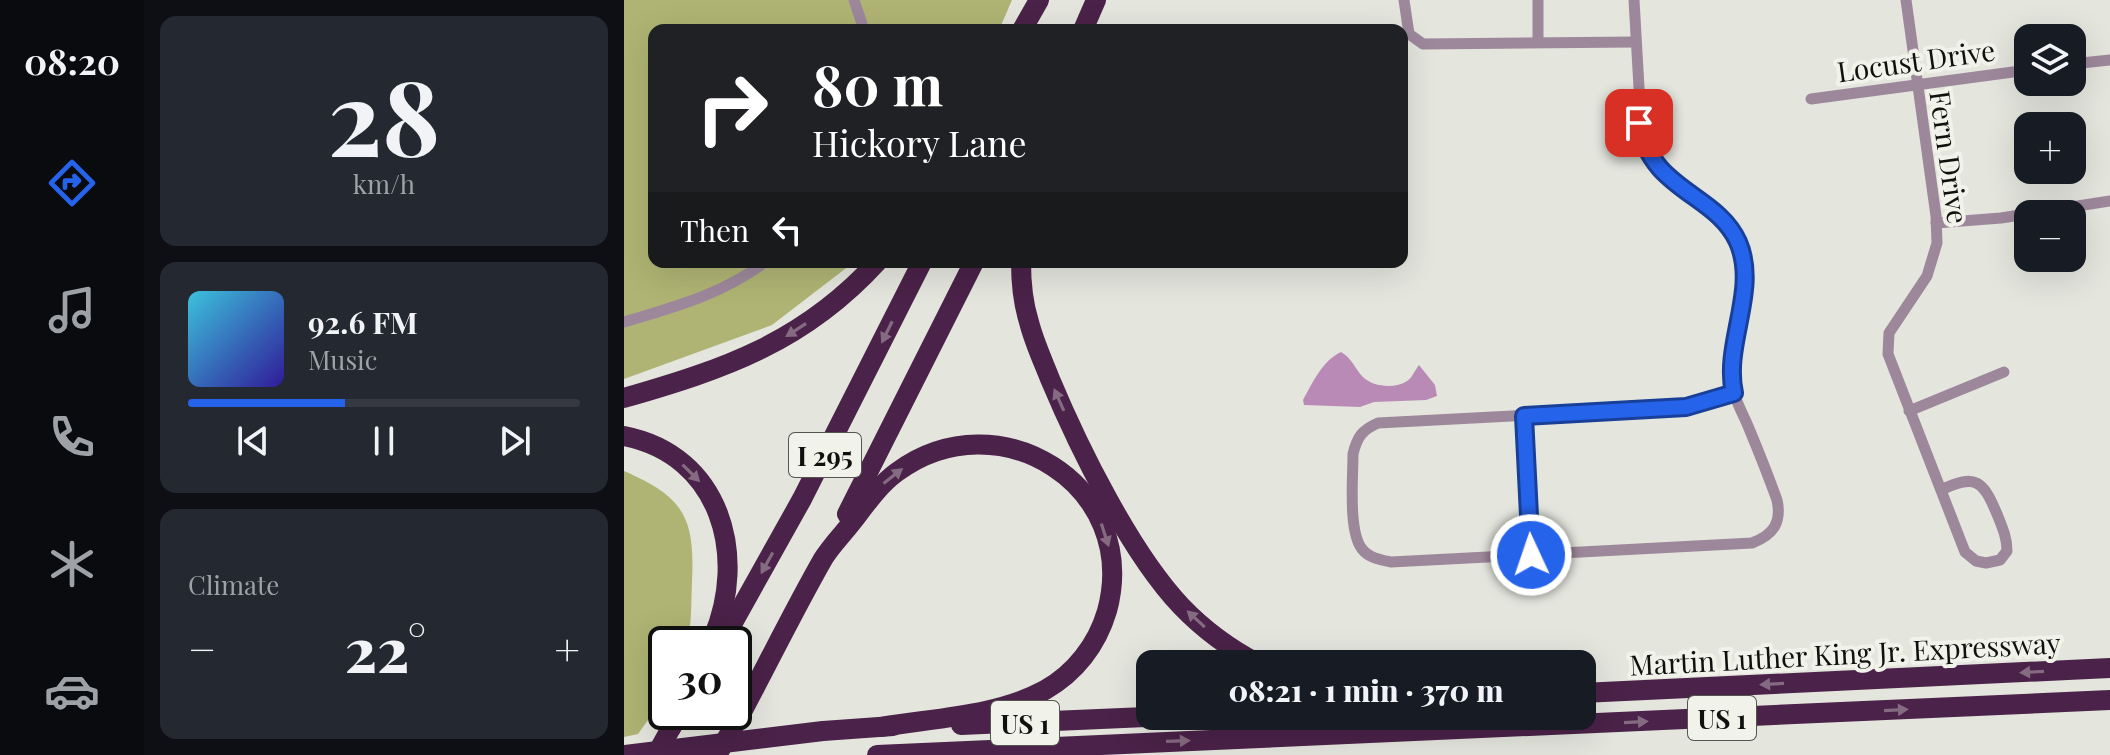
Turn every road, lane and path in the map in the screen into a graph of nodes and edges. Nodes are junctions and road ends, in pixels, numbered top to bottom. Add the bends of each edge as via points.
1 (854, 0) edge
2 (1039, 0) edge
3 (1096, 0) edge
4 (1404, 0) edge
5 (1538, 0) edge
6 (1634, 0) edge
7 (1906, 0) edge
8 (862, 24) edge
9 (1027, 24) edge
10 (1086, 24) edge
11 (1408, 24) edge
12 (1408, 27) edge
13 (1538, 42) junction
14 (1635, 42) junction
15 (2110, 60) edge
16 (2086, 63) edge
17 (2014, 72) edge
18 (1916, 84) junction
19 (1811, 99) dead end
20 (2110, 201) edge
21 (1936, 223) junction
22 (756, 268) edge
23 (871, 268) edge
24 (919, 268) edge
25 (971, 268) edge
26 (1021, 268) edge
27 (624, 322) edge
28 (2004, 372) dead end
29 (1734, 393) junction
30 (624, 398) edge
31 (1909, 411) junction
32 (1524, 416) junction
33 (624, 436) edge
34 (1941, 490) junction
35 (1531, 555) junction
36 (825, 556) junction
37 (717, 626) edge
38 (731, 626) edge
39 (1236, 650) edge
40 (2110, 668) edge
41 (1596, 692) edge
42 (2110, 700) edge
43 (1136, 717) edge
44 (881, 727) junction
45 (670, 730) edge
46 (1334, 736) junction
47 (625, 755) edge
48 (656, 755) edge
49 (717, 755) edge
50 (877, 755) edge
51 (1202, 755) edge

1 - 8 street
2 - 9 highway
3 - 10 highway
4 - 11 street
5 - 13 street
6 - 14 street
7 - 18 street, Fern Drive
12 - 13 street via 1423,44
13 - 14 street
14 - 29 street via 1639,123 1649,156 1723,221 1738,241 1745,284 1730,373
15 - 16 street
17 - 18 street, Locust Drive
18 - 19 street, Locust Drive
18 - 21 street, Fern Drive
20 - 21 street
21 - 31 street, Fern Drive via 1937,243 1927,276 1889,333 1888,354
22 - 27 street via 698,300
23 -> 30 highway via 834,304 761,351
24 -> 38 highway, I 295
25 - 36 highway, I 295
39 -> 26 highway via 1180,605 1118,515 1034,339
28 - 31 street
29 - 32 street via 1686,407
29 - 35 street via 1780,514 1765,538 1752,543
31 - 34 street, Fern Drive
32 - 35 street
32 - 35 street via 1378,423 1364,429 1353,454 1355,536 1363,551 1391,562
33 -> 37 highway via 659,448 683,465 720,515 729,583
34 - 34 street, Fern Drive via 1965,552 1976,561 2000,560 2007,551 2007,537 1987,490 1966,481
36 -> 44 highway via 896,473 935,451 972,443 1009,447 1054,468 1084,495 1105,533 1111,560 1109,604 1095,641 1069,673 1019,701
36 - 49 highway, I 295, bridge
40 -> 41 highway, Martin Luther King Jr. Expressway / US 1
46 -> 42 highway, Martin Luther King Jr. Expressway / US 1
43 - 44 highway, US 1
44 - 47 highway, US 1
45 - 48 highway, bridge
50 -> 46 highway, Martin Luther King Jr. Expressway / US 1
46 - 51 highway

